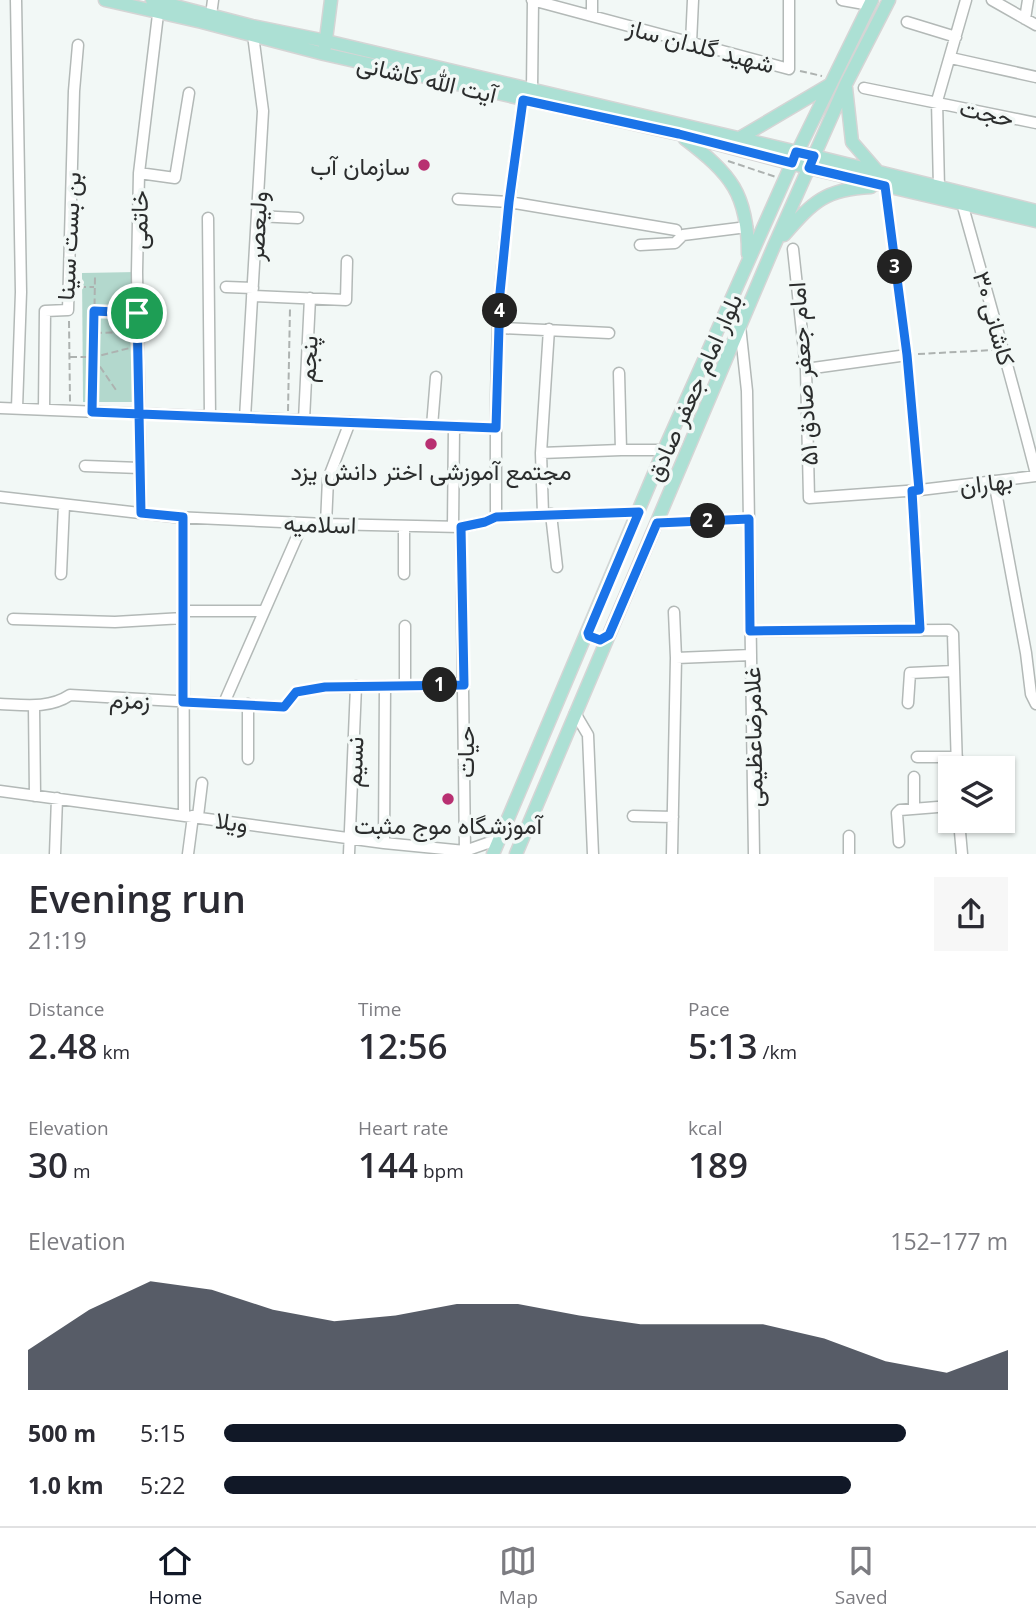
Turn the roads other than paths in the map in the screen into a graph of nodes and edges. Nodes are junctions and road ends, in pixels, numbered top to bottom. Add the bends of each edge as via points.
1 (16, 0) edge
2 (105, 0) edge
3 (213, 0) edge
4 (331, 0) edge
5 (533, 0) edge
6 (592, 0) edge
7 (693, 0) edge
8 (789, 0) edge
9 (842, 0) edge
10 (889, 0) edge
11 (966, 0) edge
12 (992, 0) edge
13 (1028, 0) edge
14 (871, 3) edge
15 (157, 5) edge
16 (211, 15) junction
17 (592, 16) junction
18 (1025, 19) junction
19 (907, 22) dead end
20 (1036, 25) edge
21 (253, 35) junction
22 (956, 37) junction
23 (691, 43) junction
24 (78, 45) dead end
25 (325, 48) junction
26 (951, 58) junction
27 (1036, 77) edge
28 (837, 82) junction
29 (864, 88) dead end
30 (189, 93) dead end
31 (528, 95) junction
32 (937, 101) junction
33 (1036, 123) edge
34 (679, 134) junction
35 (738, 139) junction
36 (794, 158) junction
37 (812, 162) junction
38 (878, 172) junction
39 (139, 173) junction
40 (885, 186) junction
41 (939, 188) junction
42 (458, 199) dead end
43 (509, 202) junction
44 (962, 203) junction
45 (1036, 211) edge
46 (257, 216) junction
47 (208, 218) dead end
48 (298, 218) dead end
49 (1036, 220) edge
50 (747, 227) junction
51 (676, 230) dead end
52 (640, 245) dead end
53 (775, 246) junction
54 (793, 249) dead end
55 (347, 261) dead end
56 (748, 263) junction
57 (226, 287) dead end
58 (253, 292) junction
59 (310, 298) junction
60 (740, 326) junction
61 (499, 328) junction
62 (549, 329) junction
63 (609, 333) dead end
64 (907, 355) road end
65 (806, 369) junction
66 (619, 373) dead end
67 (436, 377) dead end
68 (0, 408) edge
69 (16, 408) junction
70 (44, 409) junction
71 (139, 414) junction
72 (210, 416) junction
73 (245, 418) junction
74 (304, 420) junction
75 (350, 422) junction
76 (432, 426) junction
77 (454, 426) junction
78 (496, 428) junction
79 (621, 450) junction
80 (664, 450) junction
81 (541, 453) junction
82 (85, 466) dead end
83 (140, 468) junction
84 (1036, 475) edge
85 (994, 481) junction
86 (916, 491) junction
87 (0, 497) edge
88 (809, 498) joint
89 (64, 505) junction
90 (639, 512) junction
91 (141, 513) junction
92 (547, 514) junction
93 (183, 517) junction
94 (496, 517) junction
95 (749, 519) junction
96 (303, 523) junction
97 (657, 523) junction
98 (326, 524) junction
99 (404, 526) junction
100 (457, 527) junction
101 (557, 567) dead end
102 (61, 574) dead end
103 (404, 574) dead end
104 (262, 611) junction
105 (674, 611) dead end
106 (183, 615) junction
107 (13, 618) dead end
108 (405, 626) dead end
109 (920, 629) junction
110 (750, 631) junction
111 (588, 633) junction
112 (609, 635) junction
113 (579, 653) junction
114 (751, 655) junction
115 (676, 658) junction
116 (596, 665) junction
117 (954, 671) junction
118 (464, 685) junction
119 (356, 686) junction
120 (385, 686) junction
121 (405, 686) junction
122 (183, 702) junction
123 (224, 703) junction
124 (908, 703) dead end
125 (0, 704) edge
126 (248, 704) junction
127 (1036, 705) edge
128 (34, 706) junction
129 (575, 713) junction
130 (957, 756) edge
131 (917, 757) dead end
132 (248, 759) dead end
133 (938, 760) edge
134 (914, 777) dead end
135 (202, 783) dead end
136 (0, 791) edge
137 (35, 796) junction
138 (57, 798) junction
139 (938, 807) edge
140 (914, 809) junction
141 (192, 816) junction
142 (633, 816) dead end
143 (673, 817) junction
144 (960, 833) edge
145 (849, 836) dead end
146 (351, 837) junction
147 (499, 839) junction
148 (899, 842) dead end
149 (384, 843) junction
150 (466, 853) edge
151 (55, 854) edge
152 (188, 854) edge
153 (349, 854) edge
154 (493, 854) edge
155 (516, 854) edge
156 (593, 854) edge
157 (673, 854) edge
158 (754, 854) edge
159 (849, 854) edge
160 (962, 854) edge

1 - 69 street via 21,292
2 - 15 main road, آیت الله کاشانی
3 - 16 street
4 - 25 main road
5 - 17 street, شهید گلدان ساز
5 - 31 street
6 - 17 street
7 - 23 street
8 - 23 street, شهید گلدان ساز via 789,69
9 - 14 street
10 - 28 main road
11 - 22 street
12 - 18 street
13 - 18 street
14 - 28 main road
15 - 16 main road, آیت الله کاشانی
15 - 21 main road, آیت الله کاشانی
15 - 39 street, خاتمی
16 - 25 main road, آیت الله کاشانی
17 - 23 street, شهید گلدان ساز
18 - 20 street
19 - 22 street
21 - 25 main road, آیت الله کاشانی
21 - 46 street, ولیعصر via 263,111
22 - 26 street
24 - 70 street, بن بست سینا via 68,310 45,311
25 - 31 main road, آیت الله کاشانی
26 - 27 street
26 - 32 street
28 - 35 main road
28 - 36 main road, بلوار امام جعفر صادق
28 - 37 main road, بلوار امام جعفر صادق
28 - 38 main road via 852,142
29 - 32 street, حجت
30 - 39 street via 175,178
31 - 34 main road, آیت الله کاشانی
31 - 35 main road, آیت الله کاشانی
31 - 43 street
32 - 33 street, حجت
32 - 41 street, حجت
34 - 36 main road, آیت الله کاشانی
34 - 50 main road via 726,174 741,202
35 - 36 main road, آیت الله کاشانی
36 - 37 main road, آیت الله کاشانی
36 - 56 main road, بلوار امام جعفر صادق
37 - 38 main road, آیت الله کاشانی
37 - 40 main road, آیت الله کاشانی
37 - 53 main road, بلوار امام جعفر صادق
38 - 41 main road, آیت الله کاشانی
39 - 71 street, خاتمی
40 - 44 main road, آیت الله کاشانی
40 - 53 main road via 827,194
41 - 45 main road, آیت الله کاشانی
42 - 43 street
43 - 51 street
43 - 61 street
44 - 49 main road, آیت الله کاشانی
44 - 84 street, کاشانی ۳۰
46 - 48 street
46 - 58 street, ولیعصر
47 - 72 street
50 - 52 street via 683,235 675,243
50 - 56 main road
53 - 60 main road, بلوار امام جعفر صادق
54 - 65 street, امام جعفر صادق ۵۱
55 - 59 street via 346,300
56 - 80 main road, بلوار امام جعفر صادق
57 - 58 street
58 - 59 street
58 - 73 street, ولیعصر
59 - 74 street, پنجم
60 - 95 street, غلامرضاعظیمی via 747,391
60 - 97 main road, بلوار امام جعفر صادق
61 - 62 street
61 - 78 street
62 - 63 street
62 - 81 street
64 - 65 street
65 - 88 street, امام جعفر صادق ۵۱
66 - 79 street
67 - 76 street
68 - 69 street
69 - 70 street
70 - 71 street
71 - 72 street
71 - 83 street, خاتمی
72 - 73 street
73 - 74 street
74 - 75 street
75 - 76 street
75 - 98 street via 328,480
76 - 77 street
77 - 78 street
77 - 100 street, حیات
78 - 94 street
79 - 80 street
79 - 81 street
80 - 90 main road, بلوار امام جعفر صادق
81 - 92 street
82 - 83 street
83 - 91 street, خاتمی
84 - 85 street, بهاران
85 - 86 street, بهاران
85 - 127 street
86 - 88 street, بهاران
86 - 109 street
87 - 89 street, اسلامیه
89 - 91 street, اسلامیه
89 - 102 street
90 - 92 street, اسلامیه
90 - 111 main road, بلوار امام جعفر صادق
91 - 93 street, اسلامیه
92 - 94 street, اسلامیه
92 - 101 street
93 - 96 street, اسلامیه
93 - 106 street
94 - 100 street, اسلامیه
95 - 97 street
95 - 110 street, غلامرضاعظیمی
96 - 98 street, اسلامیه
96 - 104 street
97 - 112 main road, بلوار امام جعفر صادق
98 - 99 street, اسلامیه
99 - 100 street, اسلامیه
99 - 103 street
100 - 118 street, حیات
104 - 106 street
104 - 123 street
105 - 115 street
106 - 107 street via 115,622
106 - 122 street
108 - 121 street
109 - 110 street
109 - 117 street via 952,632
110 - 114 street, غلامرضاعظیمی
111 - 112 main road via 600,640
111 - 113 main road, بلوار امام جعفر صادق
112 - 116 main road, بلوار امام جعفر صادق
113 - 116 main road via 592,651
113 - 147 main road, بلوار امام جعفر صادق
114 - 115 street
114 - 158 street, غلامرضاعظیمی
115 - 143 street
116 - 129 main road, بلوار امام جعفر صادق
117 - 124 street via 910,673
117 - 130 street
118 - 121 street, زمزم
118 - 150 street, حیات
119 - 120 street, زمزم
119 - 126 street, زمزم via 296,692 284,707
119 - 146 street, نسیم
120 - 121 street, زمزم
120 - 149 street
122 - 123 street, زمزم
122 - 128 street, زمزم via 70,695
122 - 141 street
123 - 126 street, زمزم
125 - 128 street, زمزم
126 - 132 street
128 - 137 street
129 - 155 main road, بلوار امام جعفر صادق
129 - 156 street via 588,735
131 - 133 street
134 - 140 street
135 - 141 street
136 - 137 street, ویلا
137 - 138 street, ویلا
138 - 141 street, ویلا
138 - 151 street
139 - 140 street
140 - 148 street via 898,811
141 - 146 street, ویلا
141 - 152 street
142 - 143 street
143 - 157 street
144 - 160 street
145 - 159 street
146 - 149 street, ویلا
146 - 153 street, نسیم
147 - 150 street, ویلا
147 - 154 main road, بلوار امام جعفر صادق
149 - 150 street, ویلا

